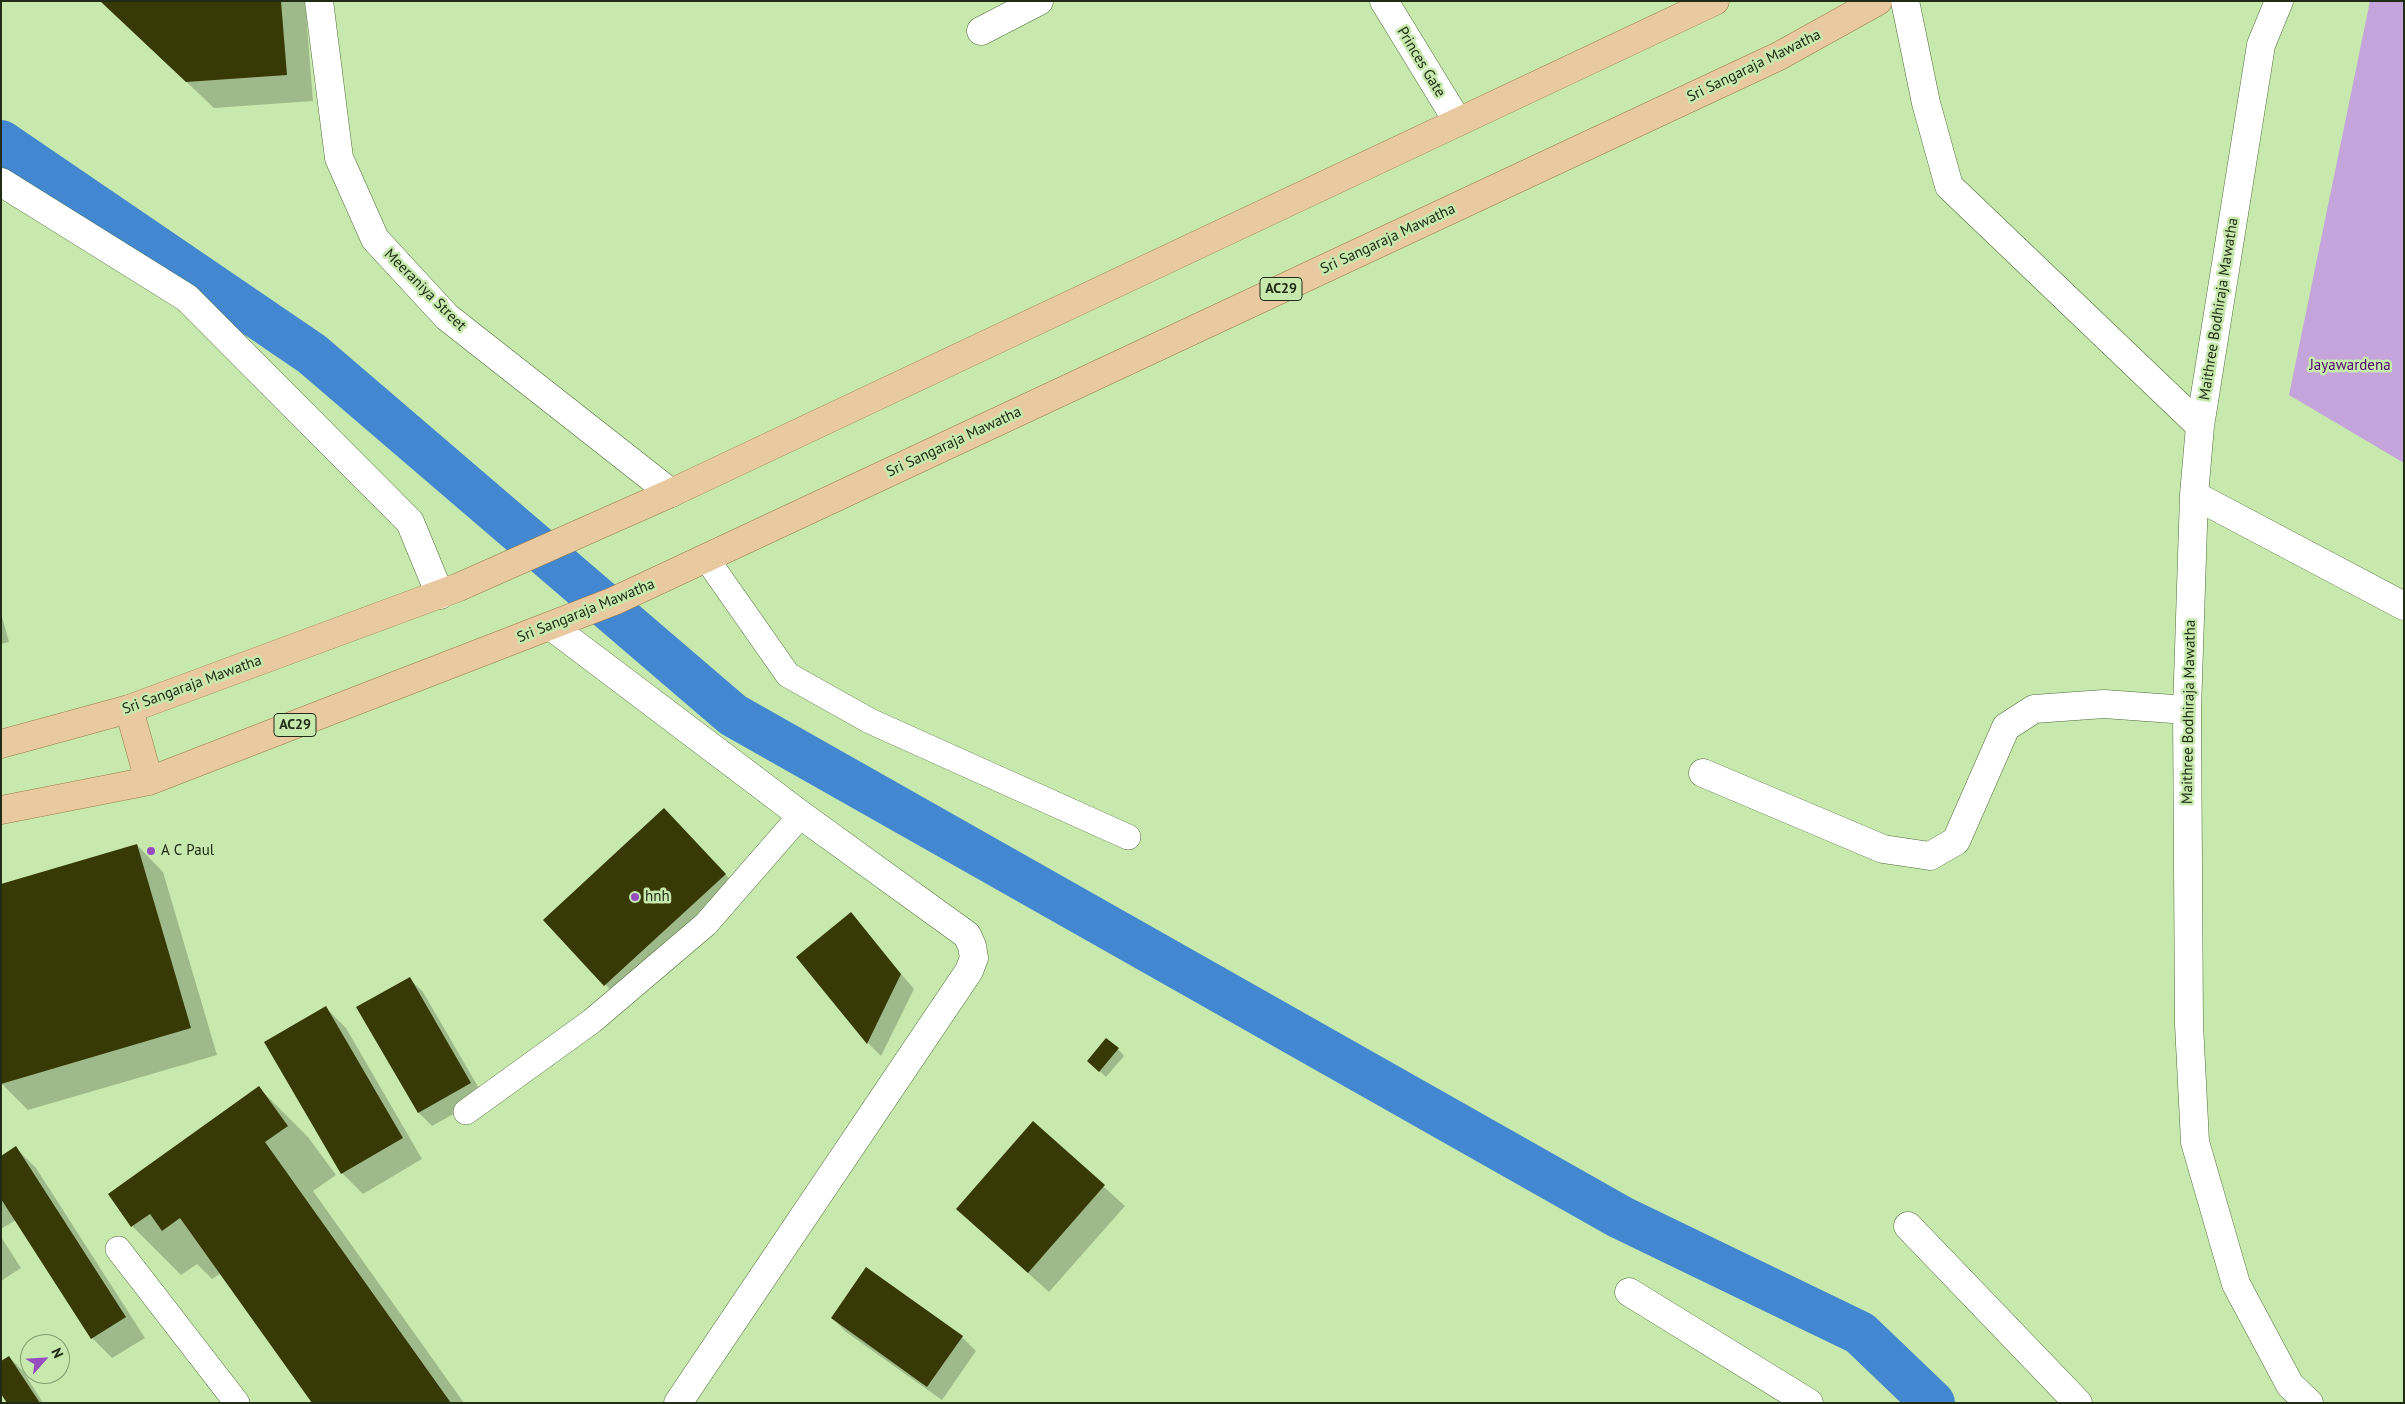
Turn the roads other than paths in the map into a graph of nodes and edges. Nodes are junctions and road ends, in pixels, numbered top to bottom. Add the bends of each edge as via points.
1 (319, 1) edge
2 (1039, 1) edge
3 (1384, 1) edge
4 (1715, 1) edge
5 (1878, 1) edge
6 (1904, 1) edge
7 (2279, 1) edge
8 (981, 31) dead end
9 (1458, 122) junction
10 (1, 182) edge
11 (2200, 426) junction
12 (671, 493) junction
13 (2194, 495) junction
14 (706, 558) junction
15 (450, 591) junction
16 (2404, 606) edge
17 (551, 626) junction
18 (129, 709) junction
19 (2186, 710) junction
20 (1, 744) edge
21 (1703, 773) dead end
22 (149, 781) junction
23 (1, 810) edge
24 (801, 815) junction
25 (1128, 837) dead end
26 (466, 1112) dead end
27 (1908, 1226) dead end
28 (118, 1249) dead end
29 (1629, 1292) dead end
30 (237, 1403) edge
31 (678, 1403) edge
32 (1809, 1403) edge
33 (2078, 1403) edge
34 (2309, 1403) edge

1 - 12 street, Meeraniya Street via 339,158 374,239 447,316
2 - 8 street
3 - 9 street, Princes Gate
4 - 9 main road, Sri Sangaraja Mawatha
5 - 14 main road, Sri Sangaraja Mawatha / AC29 via 1779,56
6 - 11 street via 1926,103 1950,186
7 - 11 street, Maithree Bodhiraja Mawatha via 2261,45
9 - 12 main road, Sri Sangaraja Mawatha
10 - 15 street via 187,298 410,522
11 - 13 street, Maithree Bodhiraja Mawatha
12 - 15 main road, Sri Sangaraja Mawatha
13 - 16 street
13 - 19 street, Maithree Bodhiraja Mawatha
14 - 17 main road, Sri Sangaraja Mawatha / AC29
14 - 25 lane via 788,675 870,721
15 - 18 main road, Sri Sangaraja Mawatha
17 - 22 main road, Sri Sangaraja Mawatha / AC29
17 - 24 street
18 - 20 main road, Sri Sangaraja Mawatha
18 - 22 main road
19 - 21 street via 2104,704 2034,709 2006,727 1956,841 1930,856 1883,849
19 - 34 street, Maithree Bodhiraja Mawatha via 2189,1024 2196,1142 2236,1284 2290,1385
22 - 23 main road, Sri Sangaraja Mawatha / AC29
24 - 26 lane via 706,924 592,1021
24 - 31 street via 967,935 974,958 969,971
27 - 33 street
28 - 30 lane
29 - 32 street

